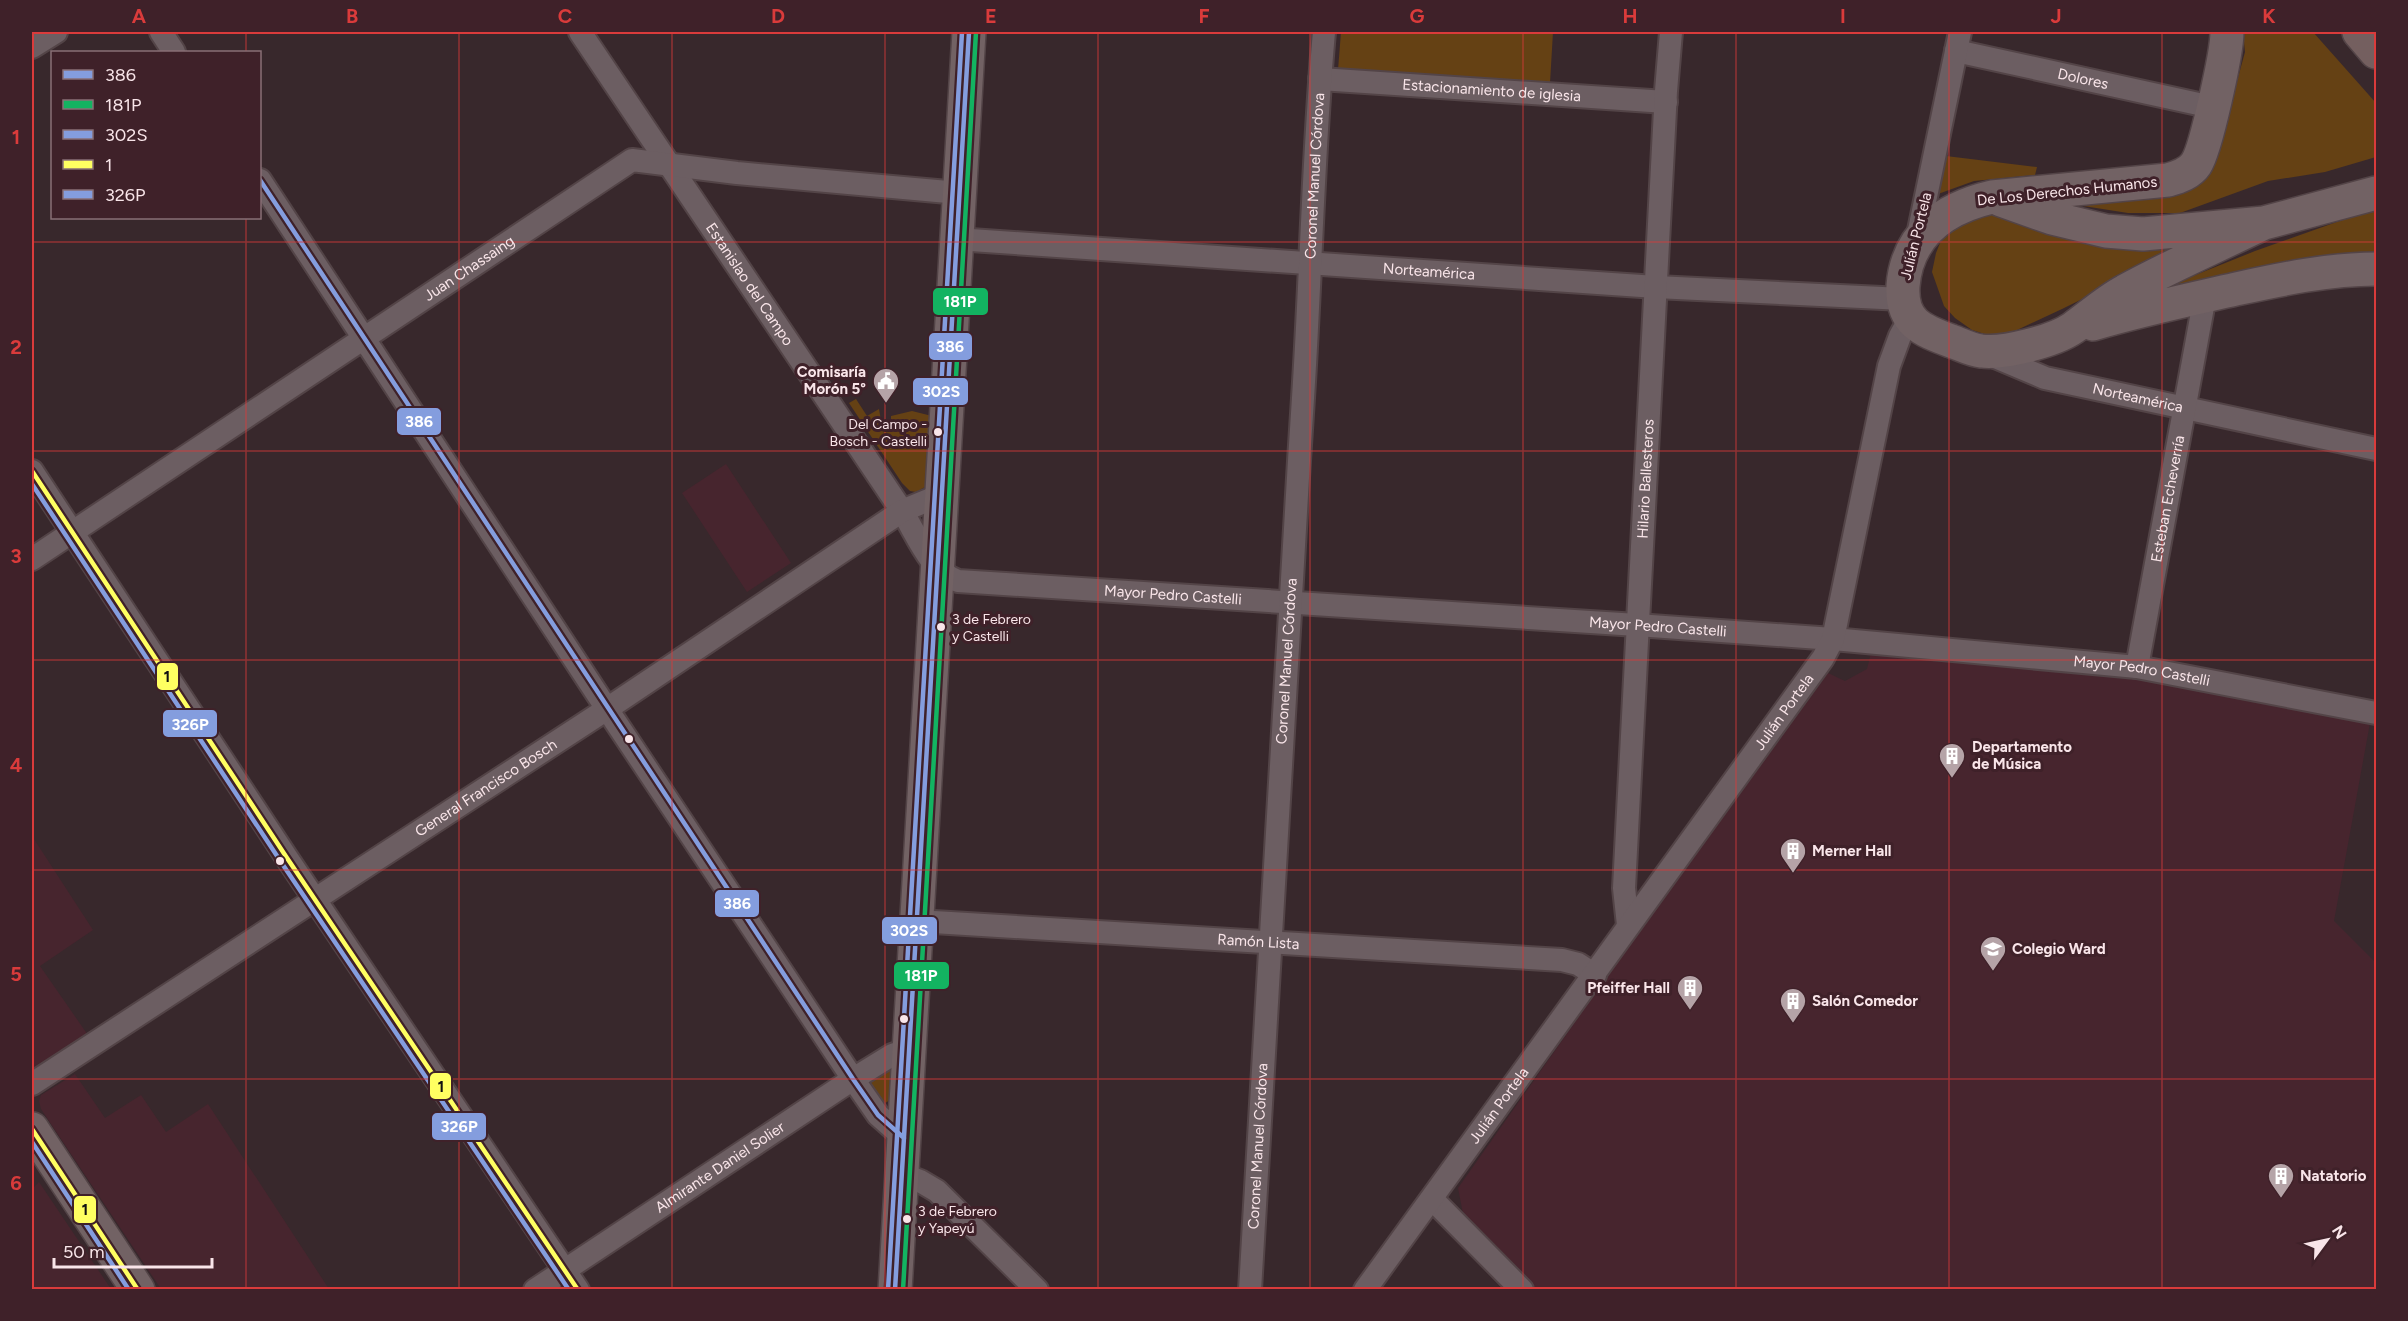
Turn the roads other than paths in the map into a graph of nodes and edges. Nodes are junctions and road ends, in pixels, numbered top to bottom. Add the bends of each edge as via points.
1 (56, 32) edge
2 (160, 32) edge
3 (580, 32) edge
4 (969, 32) edge
5 (1324, 32) edge
6 (1671, 32) edge
7 (2227, 32) edge
8 (2359, 32) edge
9 (1958, 41) edge
10 (32, 47) edge
11 (173, 51) edge
12 (2376, 52) edge
13 (1320, 79) junction
14 (1666, 102) junction
15 (2212, 107) junction
16 (669, 164) junction
17 (261, 182) edge
18 (959, 192) junction
19 (2372, 194) edge
20 (1992, 197) junction
21 (2264, 223) junction
22 (956, 239) junction
23 (1917, 240) junction
24 (1312, 264) junction
25 (2376, 269) edge
26 (1656, 287) junction
27 (2205, 296) junction
28 (1906, 309) junction
29 (2071, 330) junction
30 (365, 339) junction
31 (1981, 351) junction
32 (2185, 408) junction
33 (2376, 449) edge
34 (32, 471) edge
35 (941, 495) junction
36 (902, 511) junction
37 (72, 532) junction
38 (32, 560) edge
39 (937, 569) junction
40 (1290, 603) junction
41 (1637, 624) junction
42 (1833, 639) junction
43 (2137, 667) junction
44 (607, 709) junction
45 (2376, 713) edge
46 (316, 901) junction
47 (917, 921) junction
48 (1628, 926) junction
49 (1268, 942) junction
50 (1595, 975) junction
51 (909, 1050) junction
52 (853, 1079) junction
53 (32, 1084) edge
54 (32, 1129) edge
55 (904, 1138) junction
56 (902, 1174) junction
57 (1432, 1199) junction
58 (565, 1270) junction
59 (138, 1290) edge
60 (535, 1290) edge
61 (578, 1290) edge
62 (895, 1290) edge
63 (1037, 1290) edge
64 (1250, 1290) edge
65 (1365, 1290) edge
66 (1522, 1290) edge

1 - 10 street
2 - 11 street
3 - 16 street, Estanislao del Campo
4 - 18 street
5 - 13 street, Coronel Manuel Córdova
6 - 14 street, Hilario Ballesteros
7 - 15 street, De Los Derechos Humanos
8 - 12 highway
9 - 15 street, Dolores
9 - 23 street, Julián Portela
13 - 14 street, Estacionamiento de iglesia
13 - 24 street, Coronel Manuel Córdova
14 - 26 street, Hilario Ballesteros
15 - 20 street, De Los Derechos Humanos via 2200,158 2184,174 2168,180
16 - 18 street, Juan Chassaing
16 - 30 street, Juan Chassaing via 632,160
16 - 36 street, Estanislao del Campo
17 - 30 street
18 - 22 street
19 - 21 street
20 - 21 street via 2052,218 2121,233 2184,232
20 - 23 street, De Los Derechos Humanos via 1948,213
21 - 29 street via 2125,291
22 - 24 street, Norteamérica
22 - 35 street
23 - 28 street, Julián Portela via 1907,261
24 - 26 street, Norteamérica
24 - 40 street, Coronel Manuel Córdova
25 - 27 street via 2301,275
26 - 28 street, Norteamérica
26 - 41 street, Hilario Ballesteros
27 - 29 street
27 - 32 street, Esteban Echeverría
28 - 31 street, Norteamérica via 1917,326 1931,334
28 - 42 street, Julián Portela via 1889,366
29 - 31 street via 2032,344
30 - 37 street, Juan Chassaing
30 - 44 street
31 - 32 street, Norteamérica via 2045,378
32 - 33 street, Norteamérica
32 - 43 street, Esteban Echeverría
34 - 37 street
35 - 36 street, General Francisco Bosch
35 - 39 street
36 - 39 street, Estanislao del Campo
36 - 44 street, General Francisco Bosch
37 - 38 street, Juan Chassaing
37 - 46 street
39 - 40 street, Mayor Pedro Castelli via 958,581
39 - 47 street
40 - 41 street, Mayor Pedro Castelli
40 - 49 street, Coronel Manuel Córdova
41 - 42 street, Mayor Pedro Castelli
41 - 48 street, Hilario Ballesteros via 1624,888
42 - 43 street, Mayor Pedro Castelli
42 - 48 street, Julián Portela
43 - 45 street, Mayor Pedro Castelli
44 - 46 street, General Francisco Bosch
44 - 52 street
46 - 53 street, General Francisco Bosch
46 - 58 street
47 - 49 street, Ramón Lista
47 - 51 street
48 - 50 street, Julián Portela
49 - 50 street, Ramón Lista via 1562,960
49 - 64 street, Coronel Manuel Córdova
50 - 57 street, Julián Portela
51 - 52 street, Almirante Daniel Solier via 892,1055
51 - 55 street
52 - 55 street via 878,1115
52 - 58 street, Almirante Daniel Solier
54 - 59 street
55 - 56 street
56 - 62 street
56 - 63 street via 938,1191
57 - 65 street, Julián Portela
57 - 66 street
58 - 60 street, Almirante Daniel Solier
58 - 61 street

